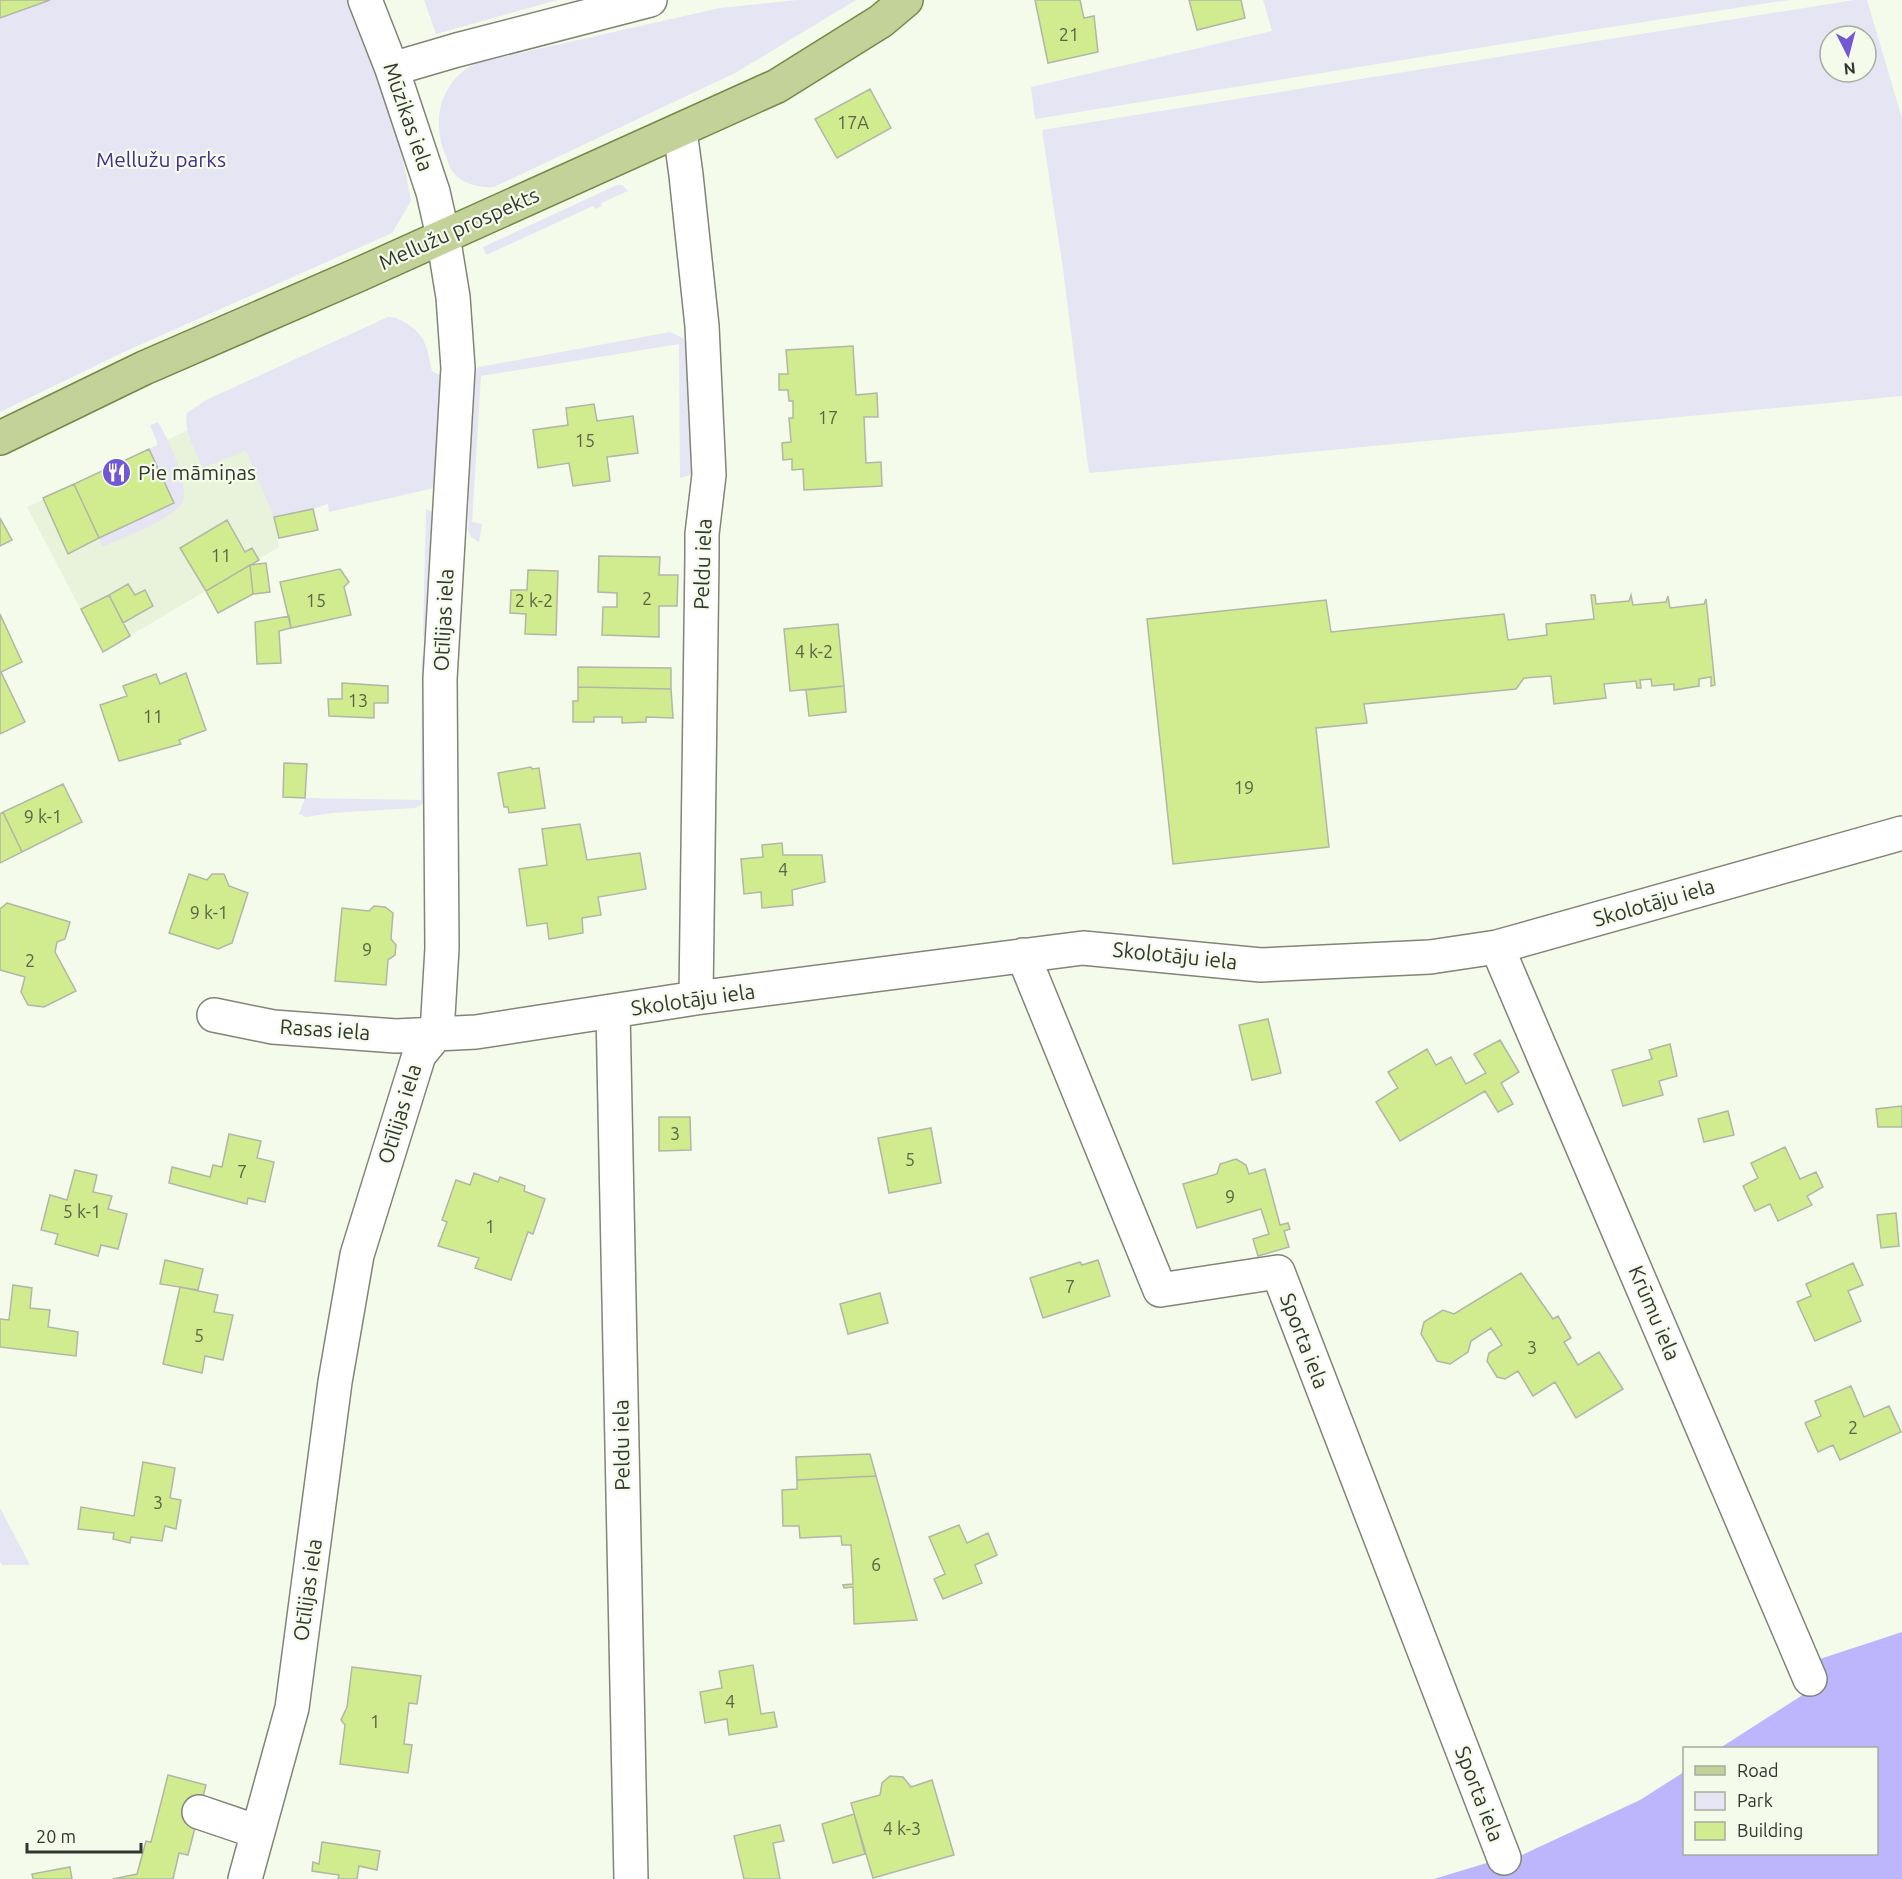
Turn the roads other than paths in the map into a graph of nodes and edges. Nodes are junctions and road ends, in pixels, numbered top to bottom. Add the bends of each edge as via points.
1 (365, 0) edge
2 (650, 0) edge
3 (906, 0) edge
4 (392, 69) junction
5 (680, 131) junction
6 (443, 236) junction
7 (0, 438) edge
8 (1902, 833) edge
9 (1497, 947) junction
10 (1023, 955) junction
11 (696, 998) junction
12 (613, 1011) junction
13 (214, 1015) dead end
14 (437, 1033) junction
15 (1810, 1679) dead end
16 (199, 1812) dead end
17 (258, 1832) junction
18 (1504, 1858) dead end
19 (245, 1879) edge
20 (631, 1879) edge

1 - 4 street, Mūzikas iela
2 - 4 street
3 - 5 main road, Mellužu prospekts via 881,21 777,86
4 - 6 street, Mūzikas iela via 433,192
5 - 6 main road, Mellužu prospekts
5 - 11 street, Peldu iela via 702,326 709,475 702,534
6 - 7 main road, Mellužu prospekts via 144,368
6 - 14 street, Otīlijas iela via 459,368 440,679 442,948
8 - 9 street, Skolotāju iela
9 - 10 street, Skolotāju iela via 1430,957 1261,965 1083,948
9 - 15 street, Krūmu iela
10 - 11 street, Skolotāju iela
10 - 18 street, Sporta iela via 1160,1290 1278,1272
11 - 12 street, Skolotāju iela
12 - 14 street, Skolotāju iela via 476,1032
12 - 20 street, Peldu iela
13 - 14 street, Rasas iela via 273,1027 396,1036
14 - 17 street, Otīlijas iela via 419,1054 357,1255 335,1382 292,1708
16 - 17 street
17 - 19 street, Otīlijas iela

